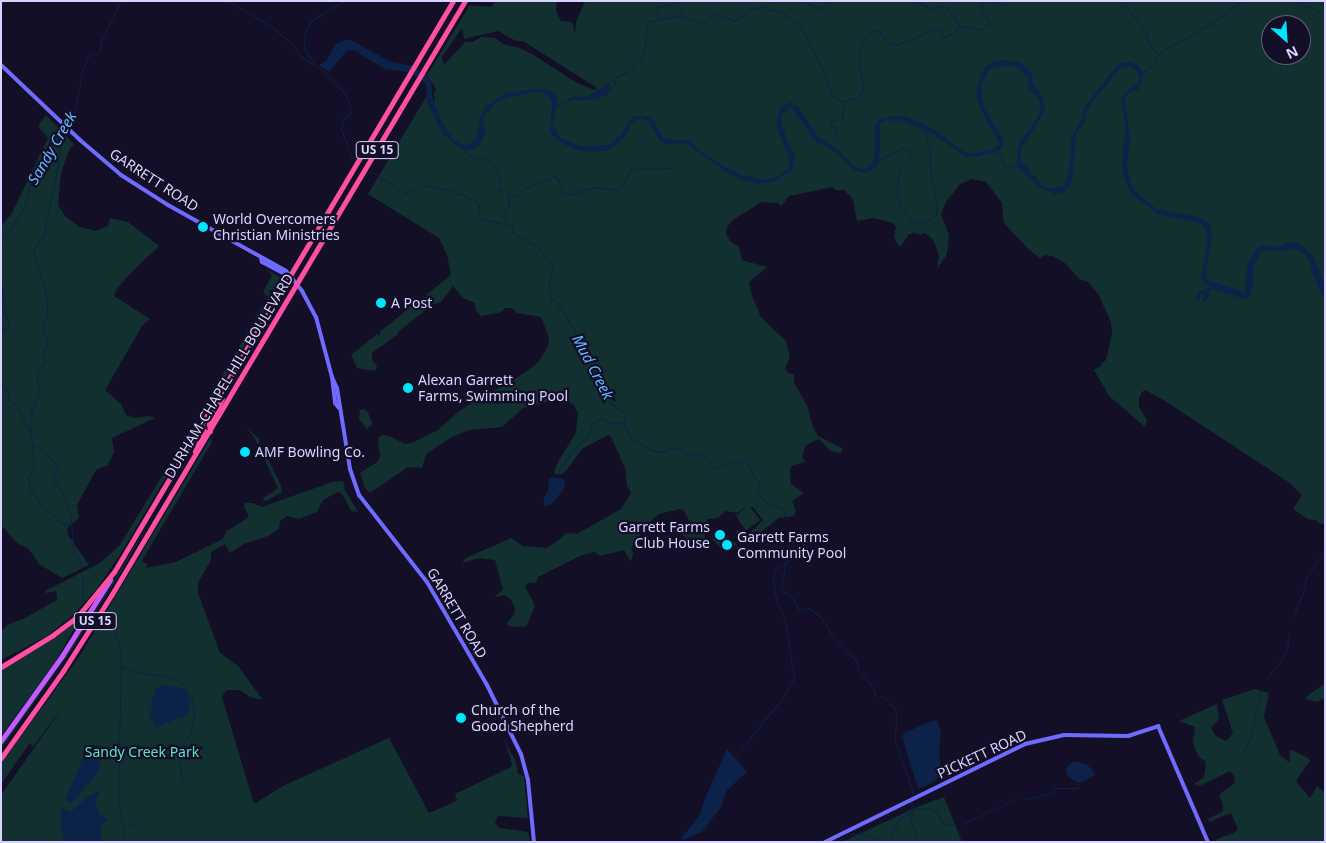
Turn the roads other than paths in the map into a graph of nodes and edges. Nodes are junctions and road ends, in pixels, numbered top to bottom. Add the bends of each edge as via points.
1 (453, 1) edge
2 (465, 1) edge
3 (1, 65) edge
4 (290, 277) junction
5 (297, 284) junction
6 (233, 374) junction
7 (202, 427) junction
8 (210, 431) junction
9 (186, 470) junction
10 (114, 572) junction
11 (1, 666) edge
12 (1, 741) edge
13 (1, 757) edge
14 (534, 842) edge
15 (825, 842) edge
16 (1208, 842) edge

1 - 4 highway, DURHAM-CHAPEL HILL BOULEVARD / US 15
2 - 5 highway, DURHAM-CHAPEL HILL BOULEVARD / US 15
3 - 4 street, GARRETT ROAD via 71,132 129,180
4 - 5 street, GARRETT ROAD
4 - 6 highway, DURHAM-CHAPEL HILL BOULEVARD / US 15
5 - 8 highway, DURHAM-CHAPEL HILL BOULEVARD / US 15
5 - 14 street, GARRETT ROAD via 316,317 332,377 335,403 339,408 350,469 359,495 427,582 487,685 520,754 528,780
6 - 7 highway, DURHAM-CHAPEL HILL BOULEVARD / US 15
6 - 8 highway via 209,424
7 - 9 highway via 204,431
7 - 10 highway, DURHAM-CHAPEL HILL BOULEVARD / US 15
8 - 9 highway, DURHAM-CHAPEL HILL BOULEVARD / US 15
9 - 13 highway, DURHAM-CHAPEL HILL BOULEVARD / US 15 via 83,640
10 - 11 highway, US 15 via 81,612 39,644
10 - 12 main road, DURHAM-CHAPEL HILL BOULEVARD via 62,656
15 - 16 street, PICKETT ROAD via 1034,742 1068,735 1128,736 1158,726

